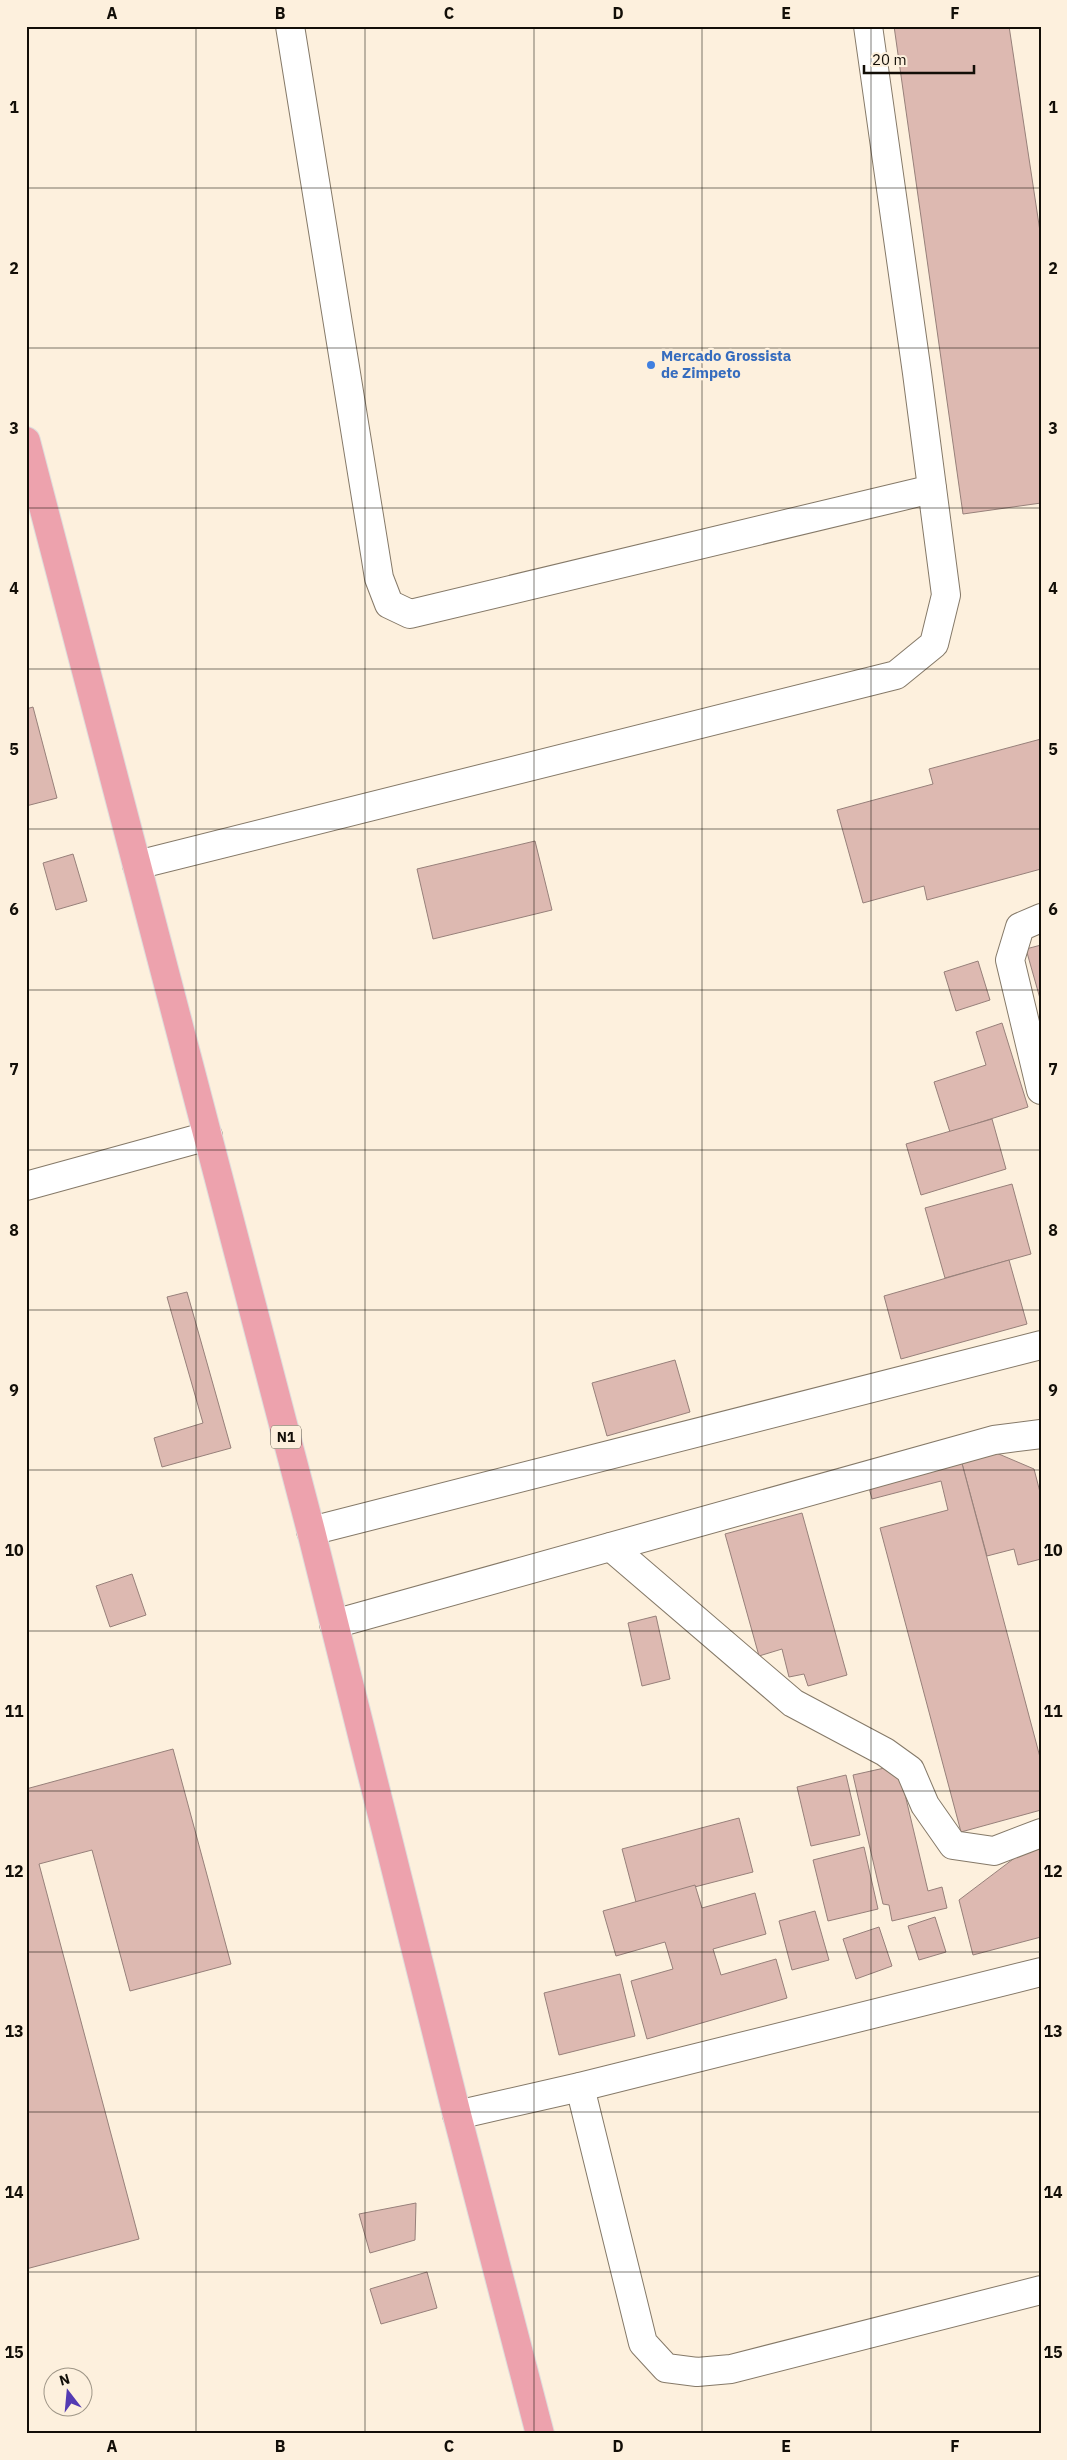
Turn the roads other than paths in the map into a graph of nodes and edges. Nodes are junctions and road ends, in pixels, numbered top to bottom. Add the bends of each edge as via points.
1 (290, 26) edge
2 (868, 26) edge
3 (26, 441) edge
4 (932, 489) junction
5 (137, 865) junction
6 (1041, 918) edge
7 (1041, 1090) edge
8 (208, 1136) junction
9 (26, 1186) edge
10 (1041, 1345) edge
11 (1041, 1434) edge
12 (311, 1531) junction
13 (611, 1547) junction
14 (334, 1624) junction
15 (1041, 1833) edge
16 (1041, 1972) edge
17 (580, 2087) junction
18 (457, 2115) junction
19 (1041, 2290) edge
20 (540, 2434) edge

1 - 4 street via 379,578 389,604 410,614
2 - 4 street
3 - 5 highway, N1
4 - 5 street via 946,595 934,644 896,675
5 - 8 highway, N1
6 - 7 street via 1020,927 1010,960
8 - 9 street
8 - 12 highway, N1
10 - 12 street
11 - 13 street via 994,1440
12 - 14 highway, N1
13 - 14 street
13 - 15 street via 793,1703 886,1752 910,1770 925,1805 953,1845 994,1851
14 - 18 highway, N1
16 - 17 street
17 - 18 street
17 - 19 street via 643,2343 666,2368 697,2372 731,2369
18 - 20 highway, N1

